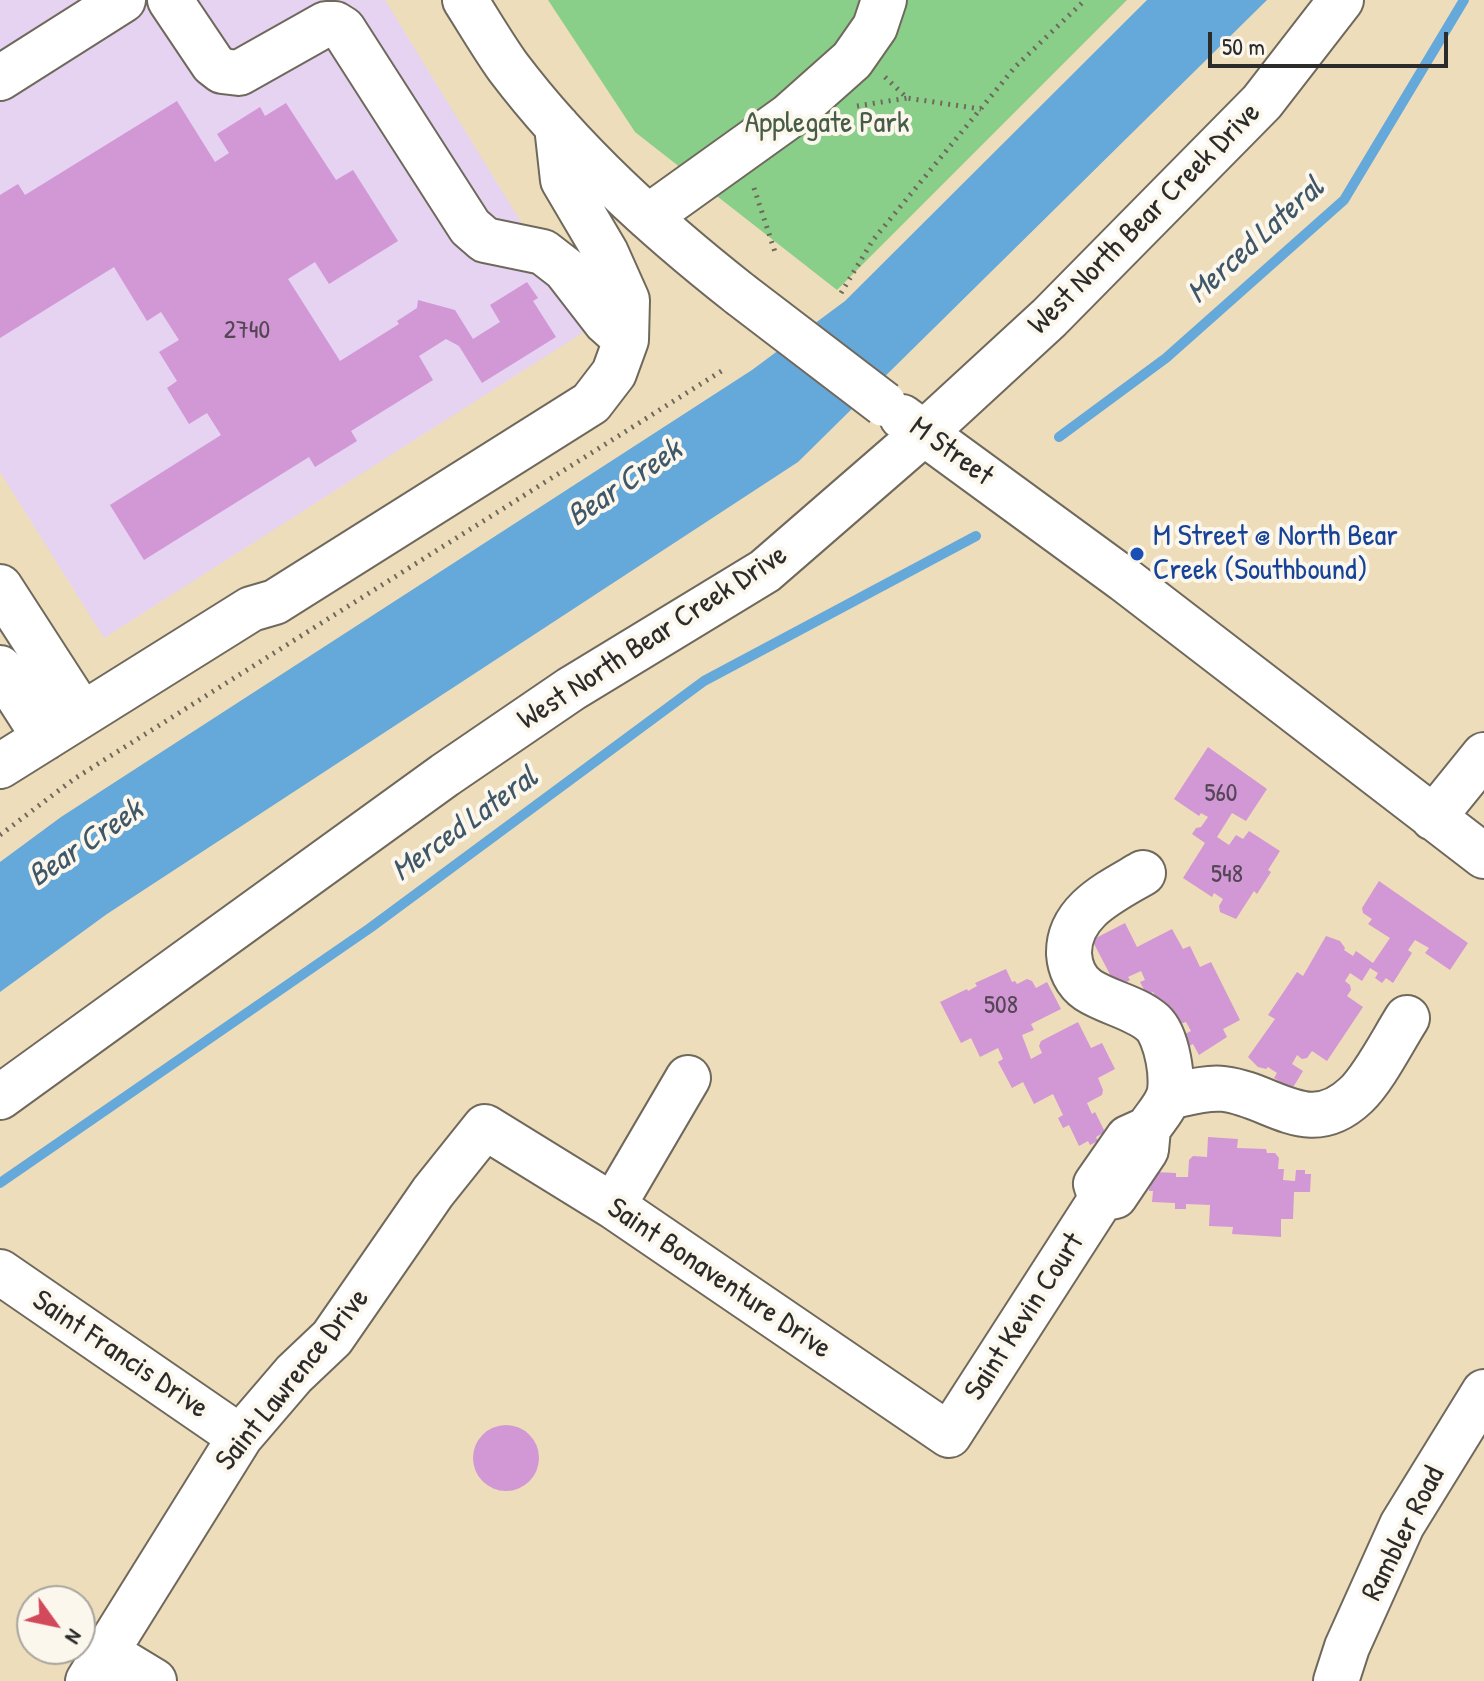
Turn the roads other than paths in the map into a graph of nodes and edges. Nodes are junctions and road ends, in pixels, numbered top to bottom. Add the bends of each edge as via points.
1 (123, 0) edge
2 (170, 0) edge
3 (465, 0) edge
4 (884, 0) edge
5 (1341, 0) edge
6 (0, 78) edge
7 (557, 126) junction
8 (648, 217) junction
9 (626, 340) junction
10 (924, 433) junction
11 (0, 587) edge
12 (0, 668) edge
13 (82, 714) junction
14 (45, 738) junction
15 (1484, 755) edge
16 (0, 766) edge
17 (1433, 818) junction
18 (1484, 856) edge
19 (1143, 873) dead end
20 (1407, 1018) dead end
21 (688, 1078) dead end
22 (0, 1097) edge
23 (1158, 1113) junction
24 (485, 1127) joint
25 (613, 1206) junction
26 (0, 1272) edge
27 (1484, 1392) edge
28 (949, 1435) joint
29 (240, 1437) junction
30 (97, 1666) edge
31 (154, 1681) edge
32 (1336, 1681) edge

1 - 6 street
2 - 9 street via 222,71 239,73 326,24 343,29 470,227 485,240 543,252 565,269
3 - 7 street, M Street via 508,66
4 - 8 street via 875,27 858,52 789,116
5 - 10 street, West North Bear Creek Drive via 1262,102 1049,318
7 - 8 street, M Street
7 - 9 street via 563,180 627,300
8 - 10 street, M Street, bridge via 686,252
9 - 13 street via 614,373 591,403 275,602 251,609
10 - 17 street, M Street via 1125,580
10 - 22 street, West North Bear Creek Drive via 765,571 571,689 445,775
11 - 13 street
12 - 14 street
13 - 14 street
14 - 16 street
15 - 17 street
17 - 18 street, M Street
19 - 23 street, Saint Kevin Court via 1085,912 1069,942 1069,963 1087,990 1153,1023 1165,1040
20 - 23 street via 1359,1093 1338,1111 1283,1111 1221,1089
21 - 25 street
23 - 28 street, Saint Kevin Court via 1140,1160 1115,1196 1101,1199
24 - 25 street, Saint Bonaventure Drive
24 - 29 street, Saint Lawrence Drive via 332,1338
25 - 28 street, Saint Bonaventure Drive
26 - 29 street, Saint Francis Drive
27 - 32 street, Rambler Road via 1402,1525
29 - 30 street, Saint Lawrence Drive
30 - 31 street

